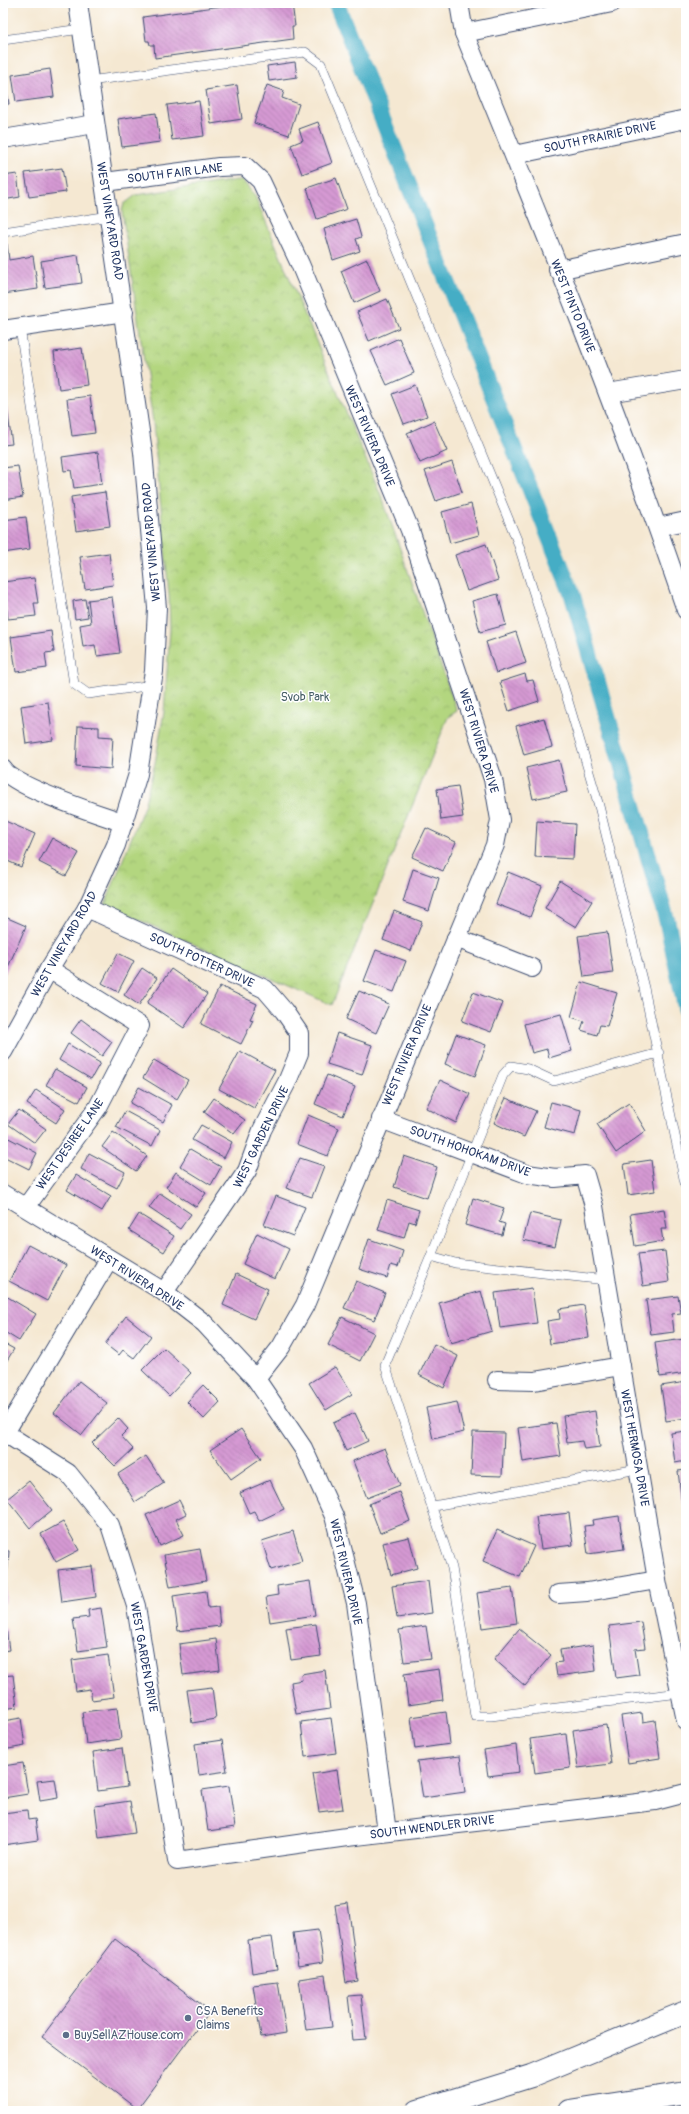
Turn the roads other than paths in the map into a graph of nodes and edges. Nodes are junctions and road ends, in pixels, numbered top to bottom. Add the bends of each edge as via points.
1 (78, 3) edge
2 (459, 3) edge
3 (612, 3) edge
4 (82, 29) junction
5 (464, 33) junction
6 (3, 40) edge
7 (89, 81) junction
8 (686, 119) edge
9 (95, 124) junction
10 (3, 138) edge
11 (514, 155) junction
12 (245, 166) joint
13 (105, 182) junction
14 (110, 216) junction
15 (3, 232) edge
16 (686, 243) edge
17 (558, 270) junction
18 (124, 312) junction
19 (11, 329) edge
20 (686, 380) edge
21 (608, 393) junction
22 (686, 521) edge
23 (658, 527) junction
24 (686, 610) edge
25 (153, 685) junction
26 (3, 769) edge
27 (124, 823) junction
28 (87, 908) junction
29 (456, 938) junction
30 (532, 968) dead end
31 (49, 969) junction
32 (299, 1033) joint
33 (3, 1052) edge
34 (659, 1053) junction
35 (381, 1119) junction
36 (473, 1154) junction
37 (585, 1175) joint
38 (686, 1188) edge
39 (3, 1194) edge
40 (26, 1207) junction
41 (432, 1256) junction
42 (109, 1259) junction
43 (606, 1280) junction
44 (164, 1292) junction
45 (621, 1366) junction
46 (256, 1379) junction
47 (497, 1380) dead end
48 (4, 1434) edge
49 (638, 1469) junction
50 (433, 1506) junction
51 (657, 1580) junction
52 (558, 1594) dead end
53 (680, 1692) junction
54 (686, 1721) edge
55 (686, 1793) edge
56 (386, 1832) junction
57 (177, 1861) joint
58 (686, 2012) edge
59 (686, 2094) edge
60 (418, 2111) edge
61 (569, 2111) edge

1 - 4 street, WEST VINEYARD ROAD
2 - 5 street, WEST PINTO DRIVE
3 - 5 street
4 - 6 lane
4 - 7 street, WEST VINEYARD ROAD
5 - 11 street, WEST PINTO DRIVE
7 - 9 street, WEST VINEYARD ROAD
7 - 34 lane via 305,52 321,64 517,540 596,799
8 - 11 street, SOUTH PRAIRIE DRIVE
9 - 10 street
9 - 13 street, WEST VINEYARD ROAD
11 - 17 street, WEST PINTO DRIVE
12 - 13 street, SOUTH FAIR LANE
12 - 29 street, WEST RIVIERA DRIVE via 261,181 300,264 410,530 493,779 500,820 495,845
13 - 14 street, WEST VINEYARD ROAD
14 - 15 lane
14 - 18 street, WEST VINEYARD ROAD
16 - 17 street
17 - 21 street, WEST PINTO DRIVE
18 - 19 street
18 - 25 street, WEST VINEYARD ROAD via 143,452 157,608
19 - 25 lane via 74,684 88,694
20 - 21 street
21 - 23 street, WEST PINTO DRIVE
22 - 23 street
23 - 24 street, WEST PINTO DRIVE
25 - 27 street, WEST VINEYARD ROAD via 138,774
26 - 27 street via 7,775 44,793
27 - 28 street, WEST VINEYARD ROAD
28 - 31 street, WEST VINEYARD ROAD
28 - 32 street, SOUTH POTTER DRIVE via 265,989
29 - 30 street
29 - 35 street, WEST RIVIERA DRIVE
31 - 33 street, WEST VINEYARD ROAD
31 - 40 street, WEST DESIREE LANE via 140,1026 98,1107
32 - 44 street, WEST GARDEN DRIVE via 299,1053 288,1082 262,1130 247,1170
34 - 36 lane via 554,1081 528,1069 511,1066 504,1075
34 - 38 lane
35 - 36 street, SOUTH HOHOKAM DRIVE
35 - 46 street, WEST RIVIERA DRIVE via 305,1305 281,1347
36 - 37 street, SOUTH HOHOKAM DRIVE via 527,1174 555,1178
36 - 41 lane
37 - 43 street, WEST HERMOSA DRIVE via 594,1206
39 - 40 street, WEST RIVIERA DRIVE
40 - 42 street, WEST RIVIERA DRIVE
41 - 43 lane via 455,1263
41 - 50 lane via 384,1365
42 - 44 street, WEST RIVIERA DRIVE
42 - 48 street
43 - 45 street, WEST HERMOSA DRIVE
44 - 46 street, WEST RIVIERA DRIVE via 204,1323
45 - 47 street via 534,1381
45 - 49 street, WEST HERMOSA DRIVE
46 - 56 street, WEST RIVIERA DRIVE via 303,1448 334,1516 356,1603
48 - 57 street, WEST GARDEN DRIVE via 68,1473 110,1525 136,1606
49 - 50 lane
49 - 51 street, WEST HERMOSA DRIVE
50 - 53 lane via 452,1568 475,1716
51 - 52 street via 587,1592
51 - 53 street, WEST HERMOSA DRIVE
53 - 54 street, WEST HERMOSA DRIVE
55 - 56 street, SOUTH WENDLER DRIVE via 655,1801
56 - 57 street, SOUTH WENDLER DRIVE
58 - 60 highway via 531,2076
59 - 61 highway

